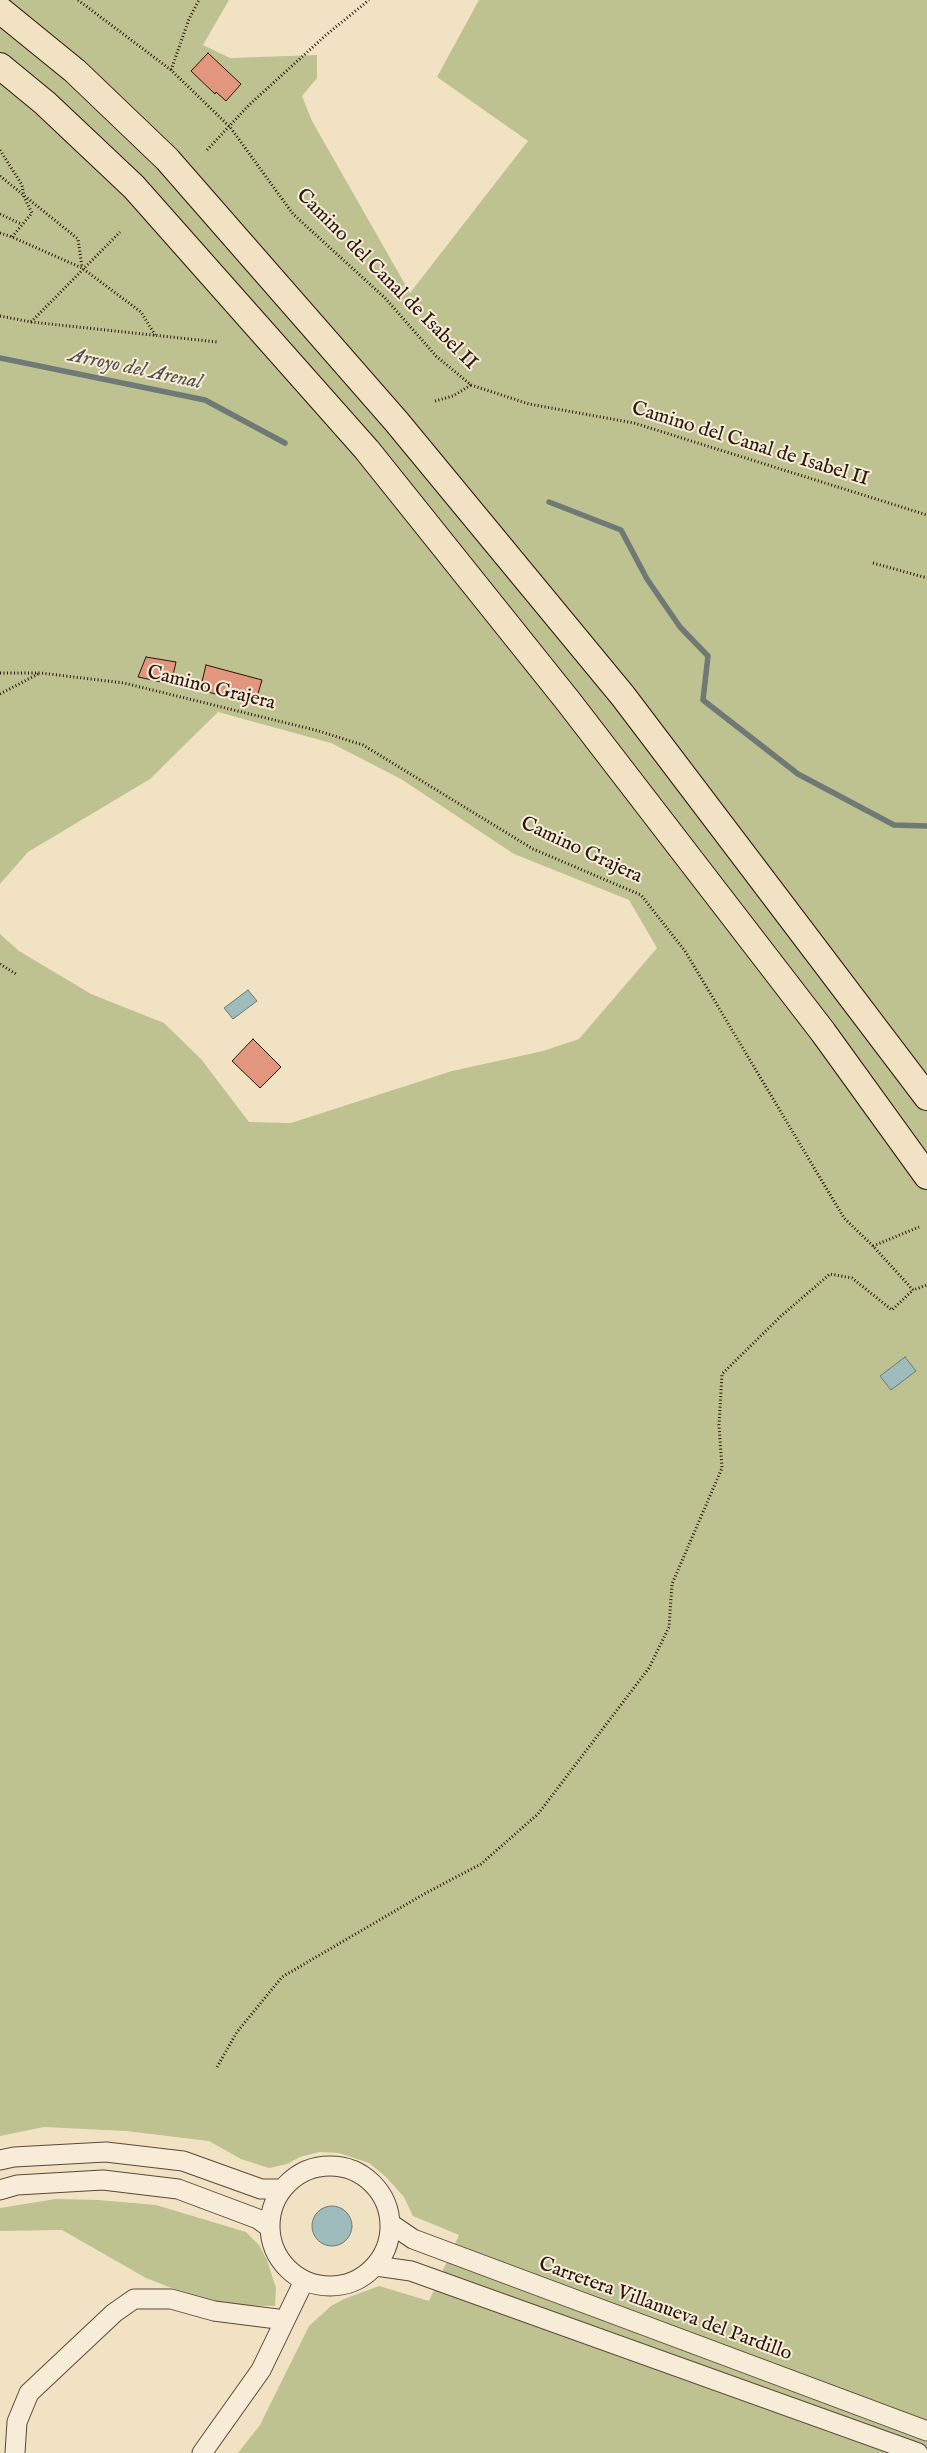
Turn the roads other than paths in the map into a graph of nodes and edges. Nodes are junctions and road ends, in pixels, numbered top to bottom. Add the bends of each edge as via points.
1 (0, 10) edge
2 (0, 66) edge
3 (927, 1097) edge
4 (927, 1176) edge
5 (0, 2160) edge
6 (282, 2189) junction
7 (0, 2190) edge
8 (391, 2224) junction
9 (269, 2227) junction
10 (376, 2266) junction
11 (304, 2281) junction
12 (285, 2320) junction
13 (927, 2431) edge
14 (15, 2453) edge
15 (202, 2453) edge
16 (918, 2453) edge

1 - 3 highway via 75,71 167,159 396,422 623,696
2 - 4 highway via 45,103 134,187 366,450 580,717 823,1032
5 - 6 street via 106,2152 183,2161 261,2189
6 - 8 street via 300,2173 324,2165 349,2168 371,2180 381,2193 386,2200
6 - 9 street via 272,2207
7 - 9 street via 17,2185 104,2180 178,2189 258,2219
8 - 10 street via 388,2246
8 - 13 street, Carretera Villanueva del Pardillo via 413,2239
9 - 11 street via 274,2249 286,2267
10 - 11 street via 355,2281 330,2286
10 - 16 street via 412,2271
11 - 12 street
12 - 14 street via 214,2311 171,2299 134,2298 30,2393 17,2422
12 - 15 street via 261,2370

